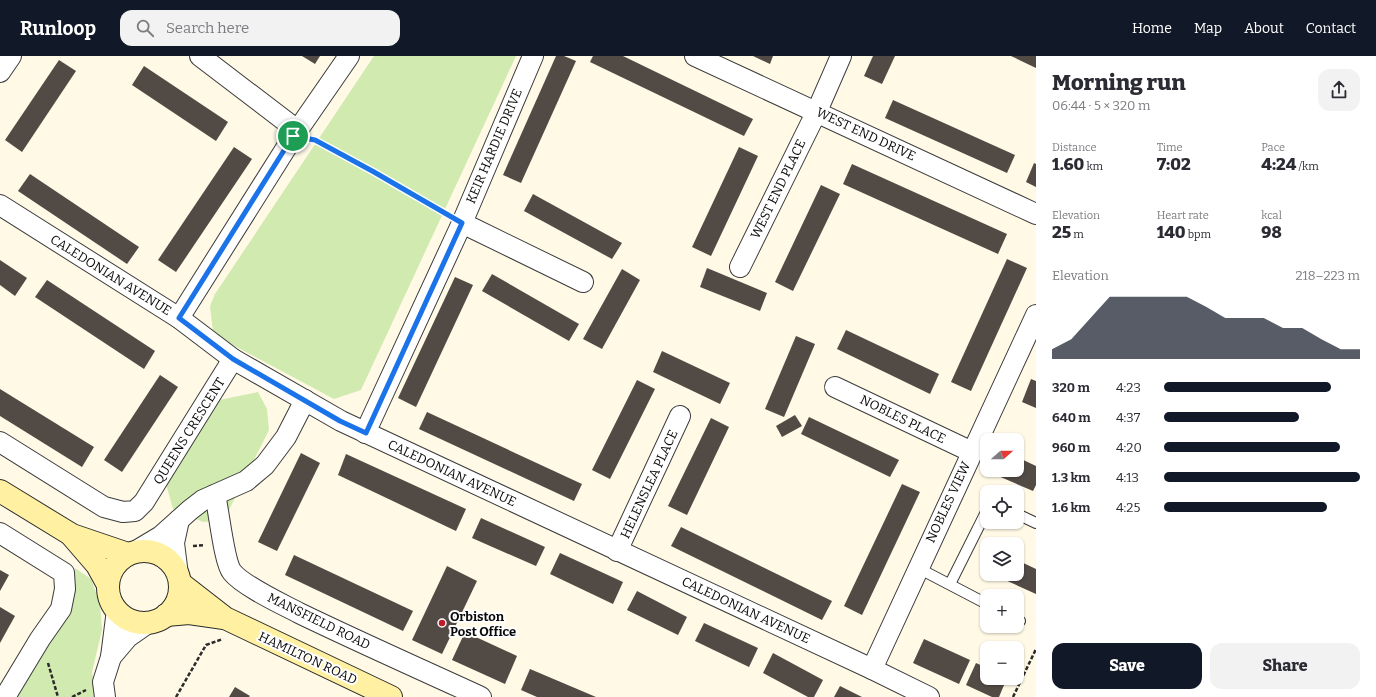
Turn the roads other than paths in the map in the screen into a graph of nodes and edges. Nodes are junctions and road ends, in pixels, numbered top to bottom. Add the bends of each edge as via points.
1 (11, 56) edge
2 (200, 56) edge
3 (349, 56) edge
4 (532, 56) edge
5 (695, 56) edge
6 (841, 56) edge
7 (0, 72) edge
8 (816, 111) junction
9 (295, 133) junction
10 (0, 205) edge
11 (1036, 214) edge
12 (462, 223) junction
13 (740, 267) dead end
14 (583, 282) dead end
15 (1036, 315) edge
16 (179, 318) junction
17 (1031, 338) edge
18 (233, 359) junction
19 (835, 387) dead end
20 (305, 400) junction
21 (680, 416) dead end
22 (366, 433) junction
23 (0, 442) edge
24 (972, 452) junction
25 (0, 491) edge
26 (215, 495) junction
27 (1024, 517) edge
28 (179, 520) junction
29 (1036, 523) edge
30 (980, 524) edge
31 (0, 533) edge
32 (72, 535) junction
33 (617, 551) junction
34 (132, 553) junction
35 (918, 568) junction
36 (179, 579) junction
37 (950, 584) junction
38 (108, 585) junction
39 (980, 600) edge
40 (117, 610) junction
41 (157, 619) junction
42 (226, 628) junction
43 (110, 656) junction
44 (872, 669) junction
45 (5, 697) edge
46 (105, 697) edge
47 (391, 697) edge
48 (481, 697) edge
49 (929, 697) edge

1 - 7 street
2 - 9 street
3 - 9 street
4 - 12 street, KEIR HARDIE DRIVE
5 - 8 street, WEST END DRIVE
6 - 8 street, WEST END PLACE
8 - 11 street, WEST END DRIVE
8 - 13 street, WEST END PLACE
9 - 16 street
10 - 16 street, CALEDONIAN AVENUE
12 - 14 street
12 - 22 street, KEIR HARDIE DRIVE
15 - 17 street, NOBLES VIEW
16 - 18 street, CALEDONIAN AVENUE
17 - 24 street, NOBLES VIEW
18 - 20 street, CALEDONIAN AVENUE
18 - 23 street, QUEENS CRESCENT via 144,502 135,511 109,509
19 - 24 street, NOBLES PLACE
20 - 22 street, CALEDONIAN AVENUE
20 - 26 street via 286,437 265,465 246,481
21 - 33 street, HELENSLEA PLACE
22 - 33 street, CALEDONIAN AVENUE
24 - 35 street, NOBLES VIEW
25 - 32 main road
26 - 28 street via 203,500
26 - 48 street, MANSFIELD ROAD via 226,557 231,571 241,581 281,604
27 - 29 lane
28 - 34 street via 160,536
28 - 36 street via 174,543
30 - 37 lane
31 - 45 street via 64,573 65,589 62,609 40,639
32 - 34 main road
32 - 38 main road via 97,565
33 - 44 street, CALEDONIAN AVENUE
34 - 36 main road via 149,551 162,555 174,567
34 - 38 main road via 117,563
35 - 37 lane
35 - 44 street, NOBLES VIEW
36 - 41 main road via 180,592 176,604
36 - 42 main road, HAMILTON ROAD
37 - 39 lane
38 - 40 main road via 109,596
40 - 41 main road via 128,619 138,622
40 - 43 street
41 - 42 main road, HAMILTON ROAD via 189,613
41 - 43 street via 128,637
42 - 47 main road, HAMILTON ROAD
43 - 46 street via 103,682
44 - 49 street, CALEDONIAN AVENUE

